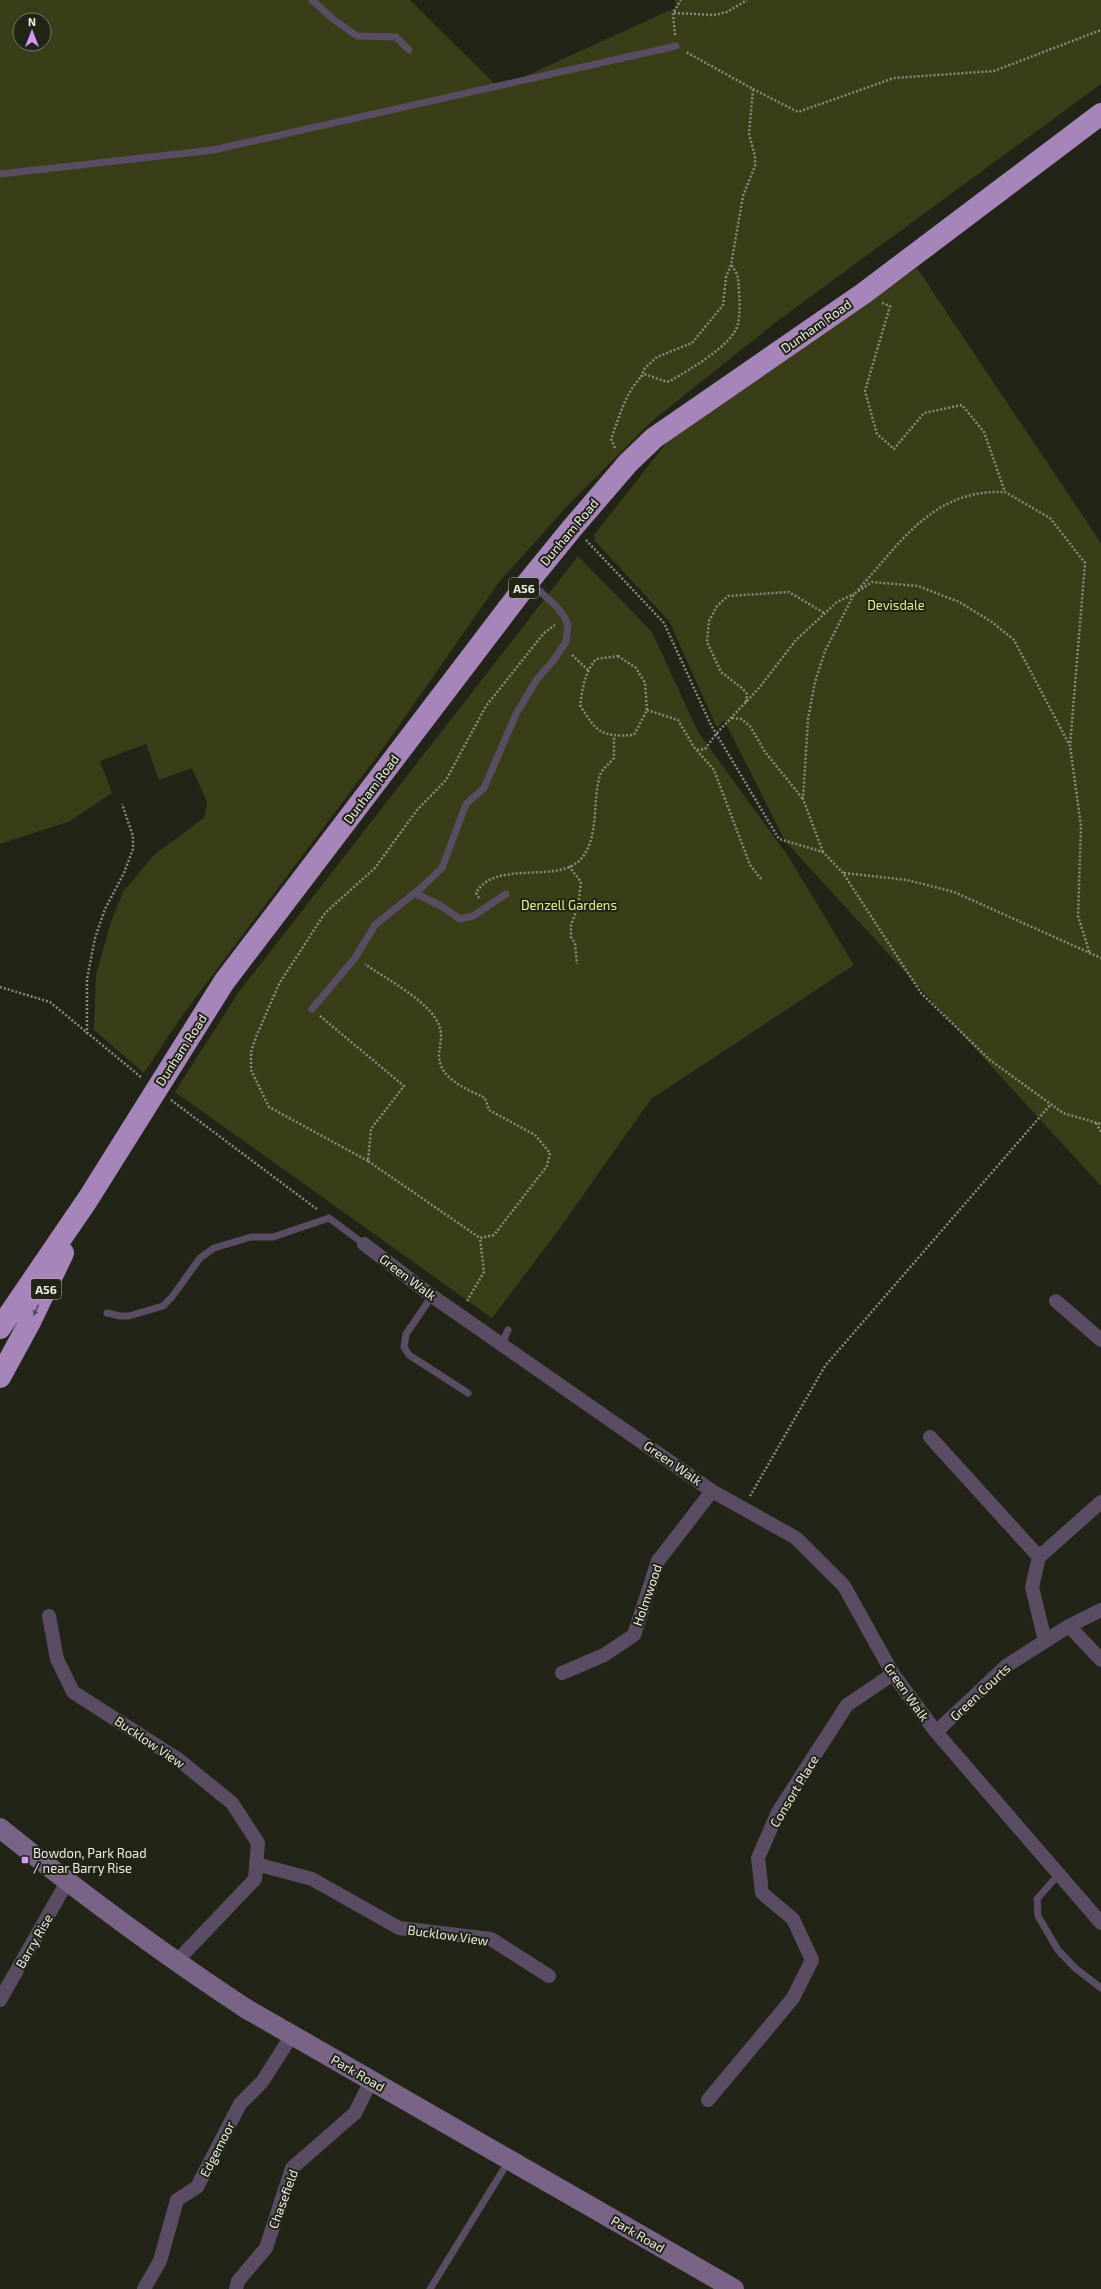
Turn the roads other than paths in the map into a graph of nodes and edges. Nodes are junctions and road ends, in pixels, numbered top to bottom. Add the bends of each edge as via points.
1 (312, 0) edge
2 (676, 46) road end
3 (409, 50) dead end
4 (1101, 114) edge
5 (0, 174) edge
6 (529, 581) junction
7 (415, 893) junction
8 (506, 894) dead end
9 (312, 1009) road end
10 (88, 1199) junction
11 (364, 1244) joint
12 (432, 1296) junction
13 (1056, 1301) dead end
14 (106, 1313) dead end
15 (0, 1328) edge
16 (508, 1330) dead end
17 (1101, 1340) edge
18 (502, 1344) junction
19 (0, 1377) edge
20 (468, 1393) dead end
21 (930, 1437) dead end
22 (712, 1491) junction
23 (1101, 1502) edge
24 (1039, 1557) junction
25 (1101, 1610) edge
26 (49, 1616) dead end
27 (1069, 1626) junction
28 (1045, 1641) junction
29 (1101, 1660) edge
30 (562, 1673) dead end
31 (893, 1674) junction
32 (936, 1732) junction
33 (0, 1828) edge
34 (256, 1864) junction
35 (1059, 1874) junction
36 (67, 1882) junction
37 (1101, 1923) edge
38 (176, 1962) junction
39 (549, 1976) dead end
40 (1101, 1988) edge
41 (0, 2000) edge
42 (292, 2035) junction
43 (371, 2081) junction
44 (708, 2100) dead end
45 (509, 2160) junction
46 (144, 2289) edge
47 (236, 2289) edge
48 (430, 2289) edge
49 (734, 2289) edge

1 - 3 lane via 357,36 396,37
2 - 5 lane via 213,150
4 - 6 highway, Dunham Road / A56 via 864,293 654,438 628,463
6 - 7 lane via 565,618 568,625 566,642 537,678 516,714 484,788 466,804 442,868
6 - 10 highway, Dunham Road / A56 via 224,982
7 - 8 lane via 460,919 473,916
7 - 9 lane via 375,925 355,958
10 - 15 highway, Dunham Road / A56
10 -> 19 highway, Dunham Road / A56 via 30,1322
11 - 12 street, Green Walk
11 - 14 lane, Green Walk via 329,1218 273,1237 251,1237 214,1248 200,1258 163,1306 129,1316
12 - 18 street, Green Walk
12 - 20 lane via 406,1334 404,1347 409,1355
13 - 17 street
16 - 18 lane
18 - 22 street, Green Walk
21 - 24 street
22 - 30 street, Holmwood via 658,1561 634,1635 604,1655
22 - 31 street, Green Walk via 796,1538 844,1586
23 - 24 street
24 - 28 street via 1032,1587
25 - 27 street, Green Courts
26 - 34 street, Bucklow View via 57,1659 73,1692 179,1760 232,1803 258,1843
27 - 28 street, Green Courts
27 - 29 street
28 - 32 street, Green Courts via 1006,1666
31 - 32 street, Green Walk
31 - 44 street, Consort Place via 847,1705 778,1812 758,1858 762,1893 793,1919 812,1960 793,1998
32 - 35 street, Green Walk
33 - 36 main road, Park Road
34 - 38 street, Bucklow View via 255,1878
34 - 39 street, Bucklow View via 312,1878 399,1928 492,1939
35 - 37 street, Green Walk
35 - 40 lane via 1037,1899 1038,1916 1058,1950
36 - 38 main road, Park Road
36 - 41 street, Barry Rise
38 - 42 main road, Park Road via 245,2008
42 - 43 main road, Park Road
42 - 46 street, Edgemoor via 262,2082 240,2104 197,2187 177,2200 160,2261
43 - 45 main road, Park Road
43 - 47 street, Chasefield via 354,2113 292,2168 266,2248 238,2281
45 - 48 lane
45 - 49 main road, Park Road

